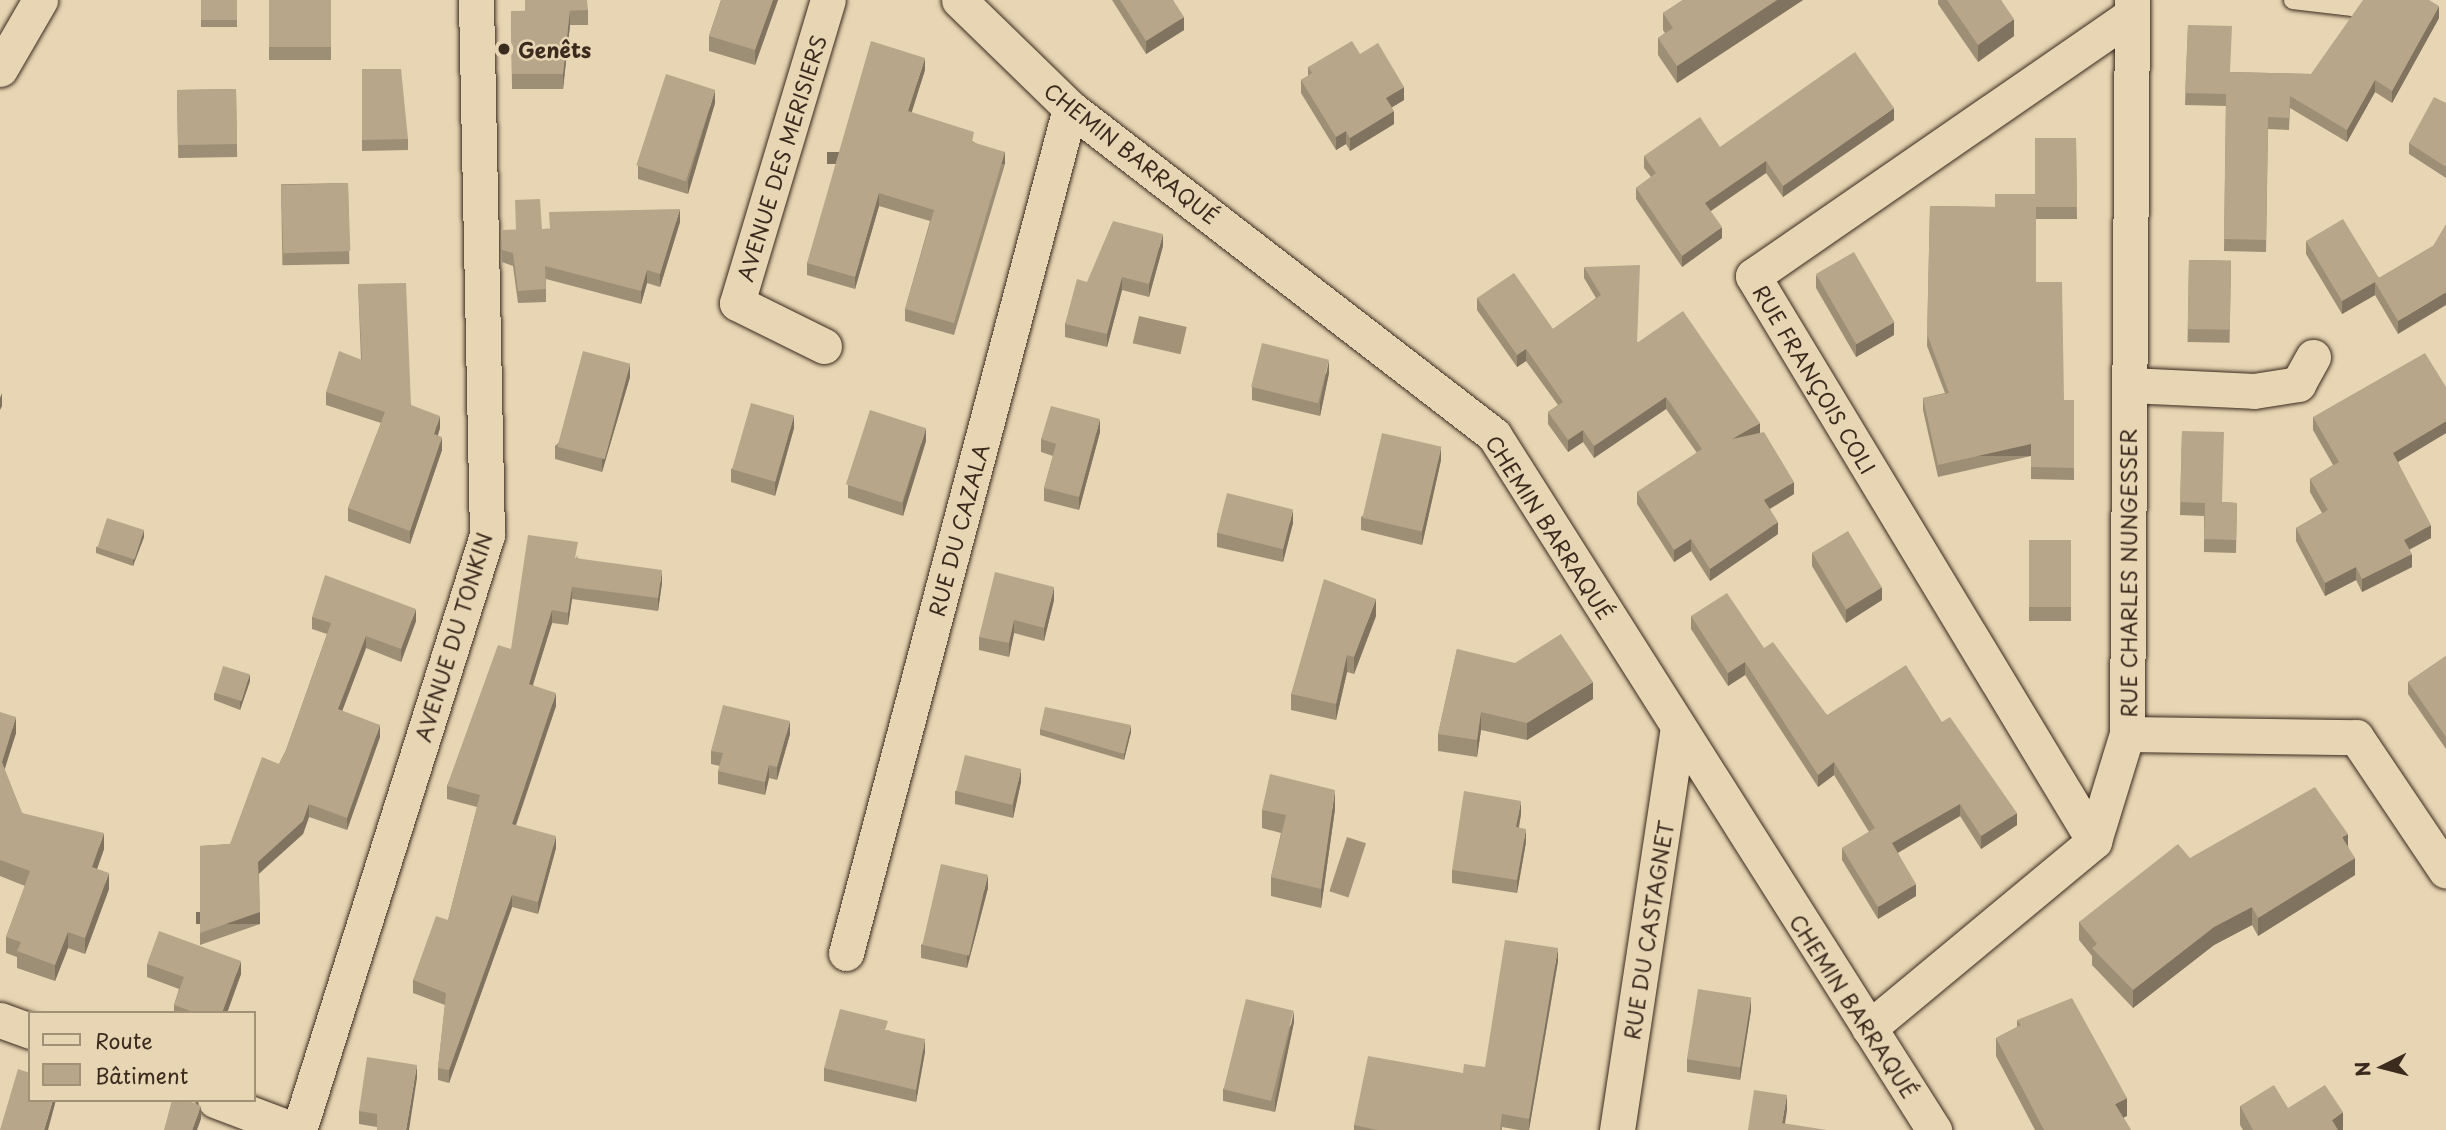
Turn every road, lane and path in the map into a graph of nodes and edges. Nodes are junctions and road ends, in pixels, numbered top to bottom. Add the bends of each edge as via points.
1 (40, 0) edge
2 (476, 0) edge
3 (828, 0) edge
4 (959, 0) edge
5 (2293, 0) edge
6 (2357, 0) edge
7 (2132, 7) edge
8 (0, 69) edge
9 (1070, 108) junction
10 (824, 346) dead end
11 (2313, 357) dead end
12 (2129, 385) junction
13 (1678, 729) junction
14 (2127, 734) junction
15 (2094, 841) junction
16 (2446, 871) edge
17 (846, 953) dead end
18 (0, 1020) edge
19 (1869, 1028) junction
20 (28, 1030) edge
21 (220, 1102) edge
22 (297, 1130) edge
23 (1617, 1130) edge
24 (1934, 1130) edge

1 - 8 street
2 - 22 street, AVENUE DU TONKIN via 487,535
3 - 10 street, AVENUE DES MERISIERS via 737,303
4 - 9 street, CHEMIN BARRAQUÉ
5 - 6 lane via 2353,7
7 - 12 street, RUE CHARLES NUNGESSER
7 - 15 street, RUE FRANÇOIS COLI via 1753,276
9 - 13 street, CHEMIN BARRAQUÉ via 1494,435
9 - 17 street, RUE DU CAZALA
11 - 12 street via 2298,384 2254,391
12 - 14 street, RUE CHARLES NUNGESSER
13 - 19 street, CHEMIN BARRAQUÉ
13 - 23 street, RUE DU CASTAGNET
14 - 15 street, RUE CHARLES NUNGESSER
14 - 16 street via 2356,737
15 - 19 street
18 - 20 street
19 - 24 street, CHEMIN BARRAQUÉ
21 - 22 street

